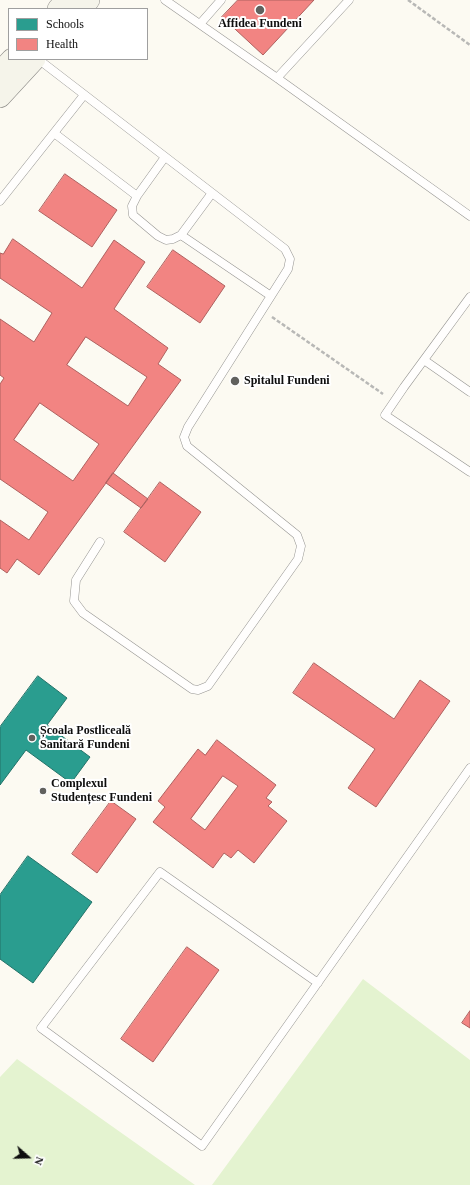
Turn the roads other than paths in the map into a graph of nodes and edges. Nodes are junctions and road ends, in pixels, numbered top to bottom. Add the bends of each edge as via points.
1 (66, 0) edge
2 (89, 0) edge
3 (165, 0) edge
4 (221, 0) edge
5 (350, 0) edge
6 (59, 8) edge
7 (82, 8) edge
8 (200, 24) junction
9 (11, 60) edge
10 (36, 60) edge
11 (38, 60) edge
12 (0, 72) edge
13 (277, 78) junction
14 (84, 95) junction
15 (0, 97) edge
16 (54, 133) junction
17 (165, 157) junction
18 (212, 193) junction
19 (137, 196) junction
20 (0, 201) edge
21 (470, 216) edge
22 (181, 235) junction
23 (270, 296) junction
24 (470, 297) edge
25 (424, 360) junction
26 (470, 392) edge
27 (470, 472) edge
28 (100, 542) dead end
29 (470, 768) edge
30 (318, 983) junction

1 - 6 main road
2 - 7 main road
3 - 8 lane
4 - 8 lane
5 - 13 lane
8 - 13 lane
9 - 12 main road
10 - 15 main road
11 - 14 lane
13 - 21 lane
14 - 16 lane
14 - 17 lane
16 - 19 lane
16 - 20 lane
17 - 18 lane
17 - 19 lane
18 - 22 lane
18 - 23 lane via 285,249 290,259 288,269
19 - 22 lane via 132,206 133,215 137,220 166,240
22 - 23 lane
23 - 28 lane via 184,437 187,446 297,535 301,546 298,559 208,686 198,690 192,689 83,613 74,601 76,580
24 - 25 lane
25 - 26 lane
25 - 27 lane via 385,415
29 - 30 lane
30 - 30 lane via 202,1146 41,1028 160,872

